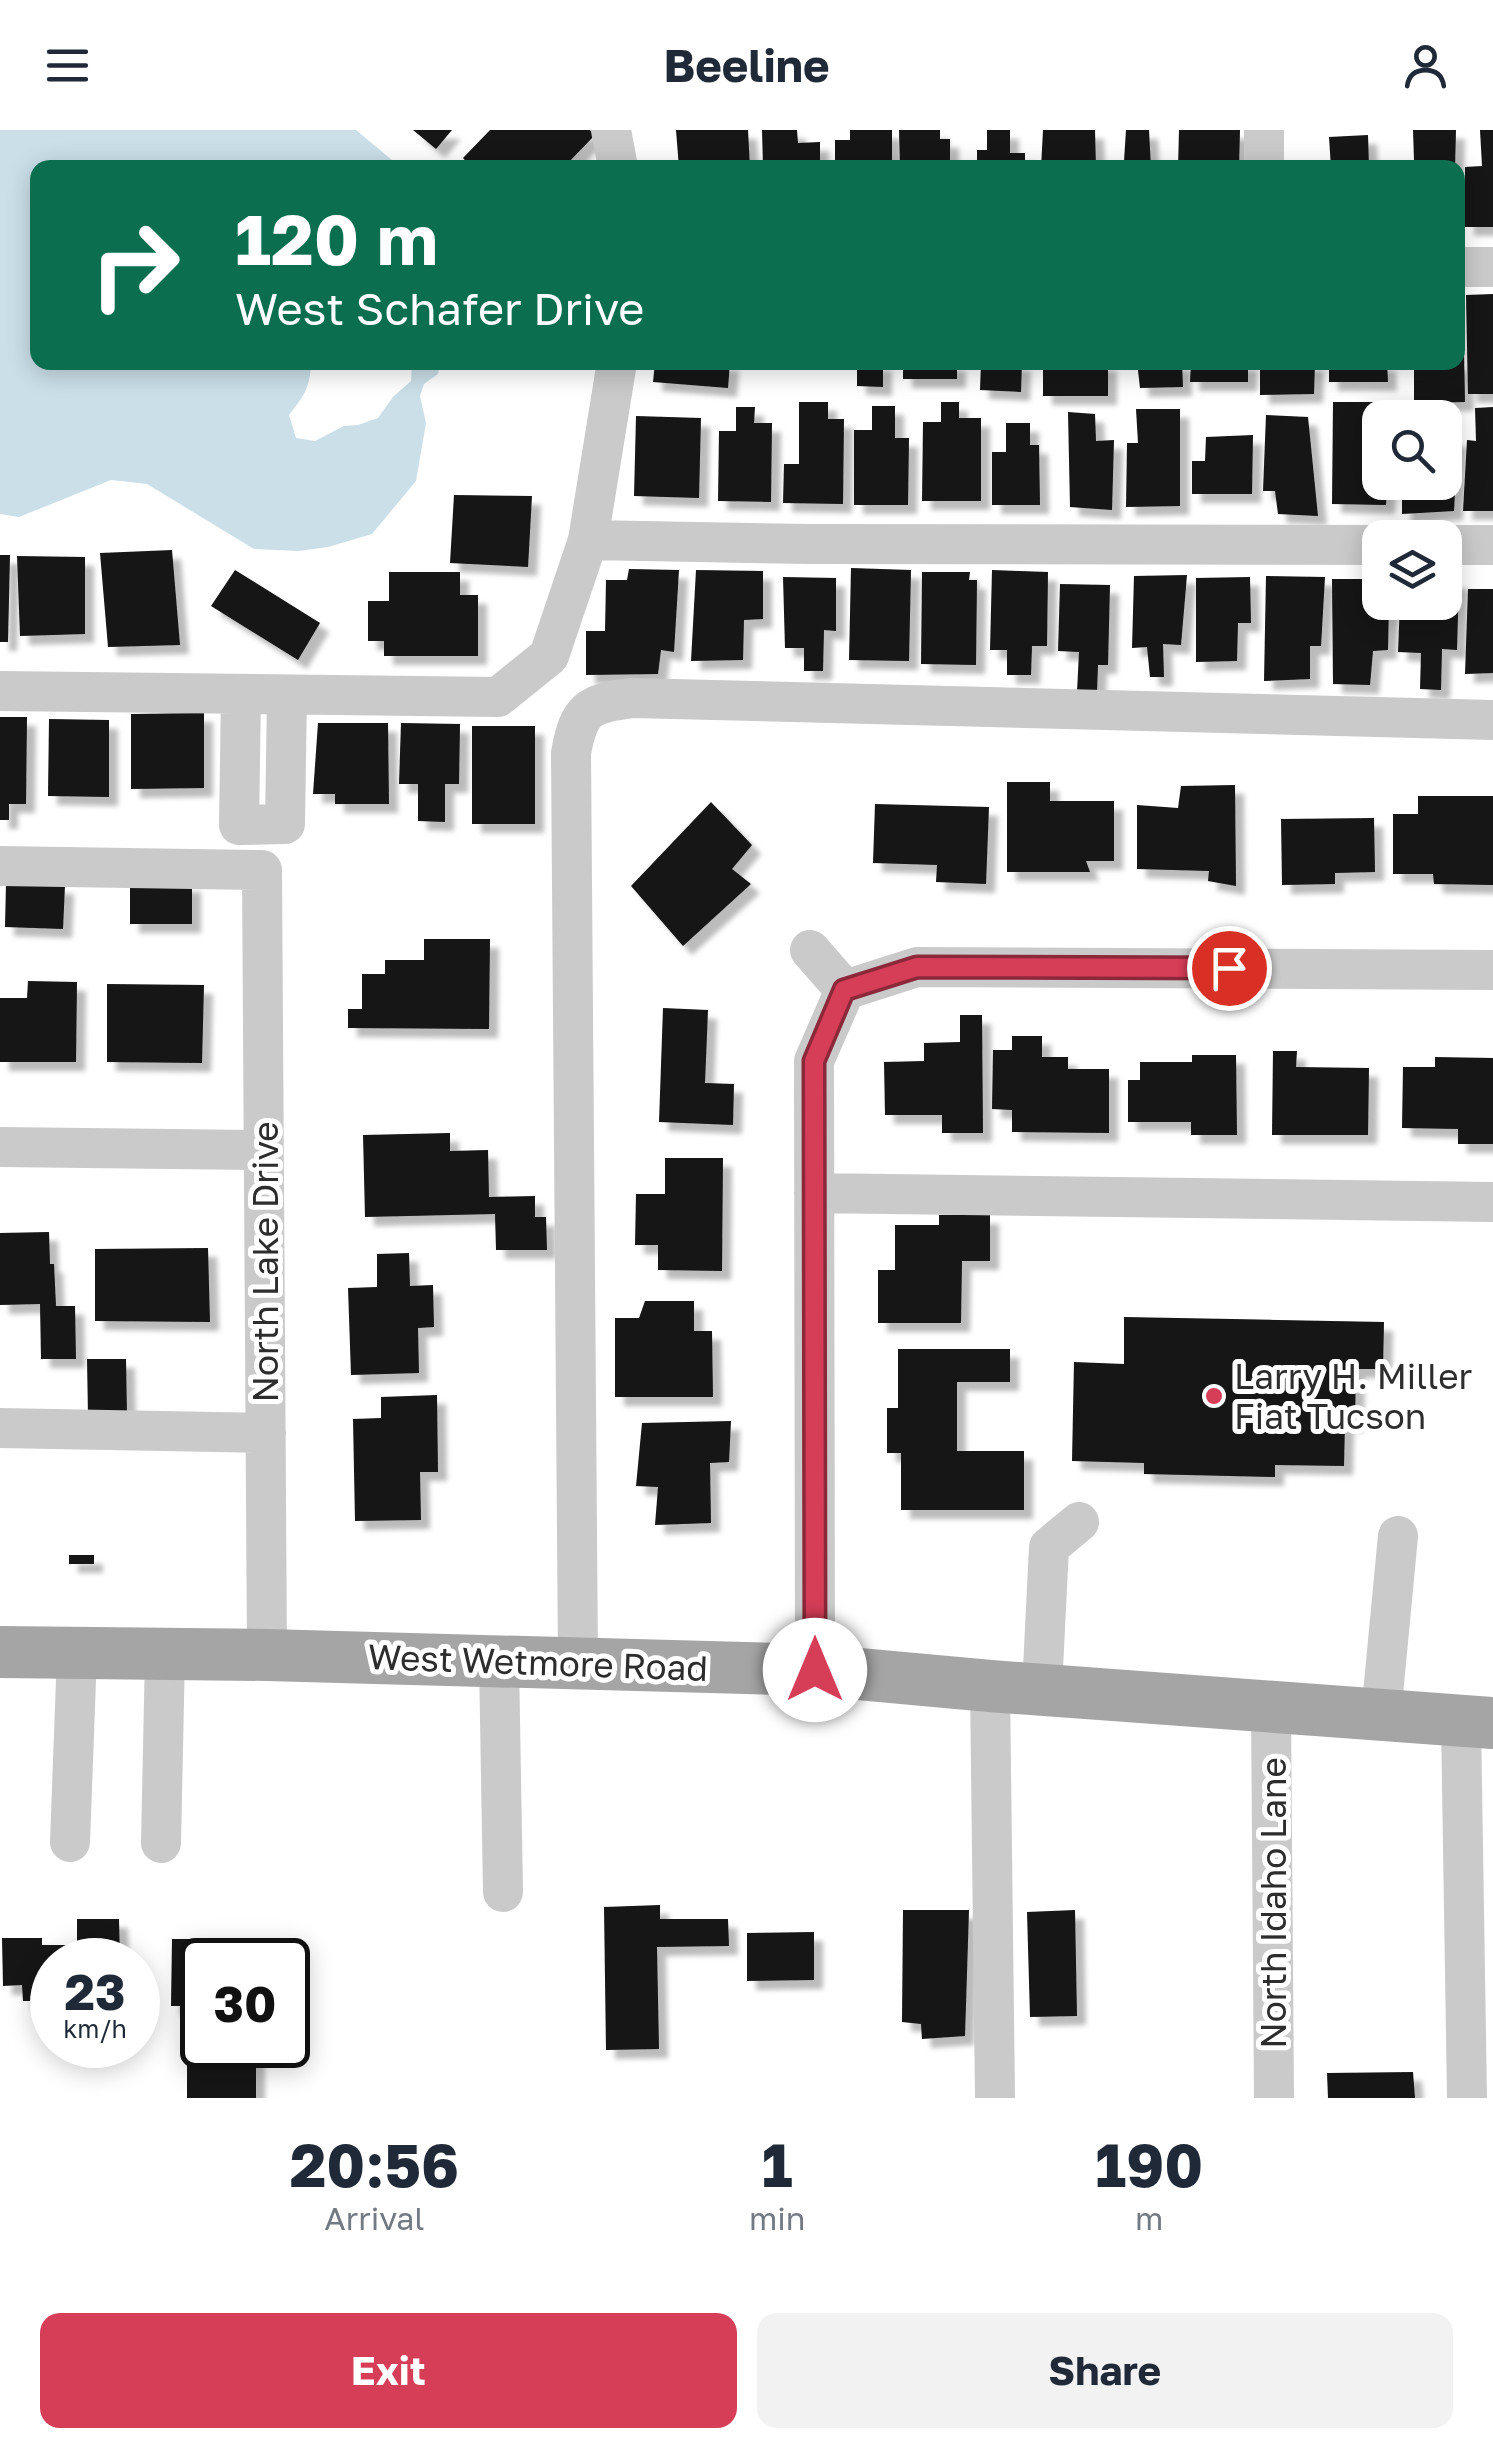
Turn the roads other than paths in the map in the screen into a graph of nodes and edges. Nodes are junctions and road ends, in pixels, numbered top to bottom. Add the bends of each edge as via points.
1 (611, 130) edge
2 (1264, 130) edge
3 (617, 160) edge
4 (1264, 160) edge
5 (1465, 267) edge
6 (1493, 267) edge
7 (616, 370) edge
8 (588, 540) junction
9 (1362, 545) edge
10 (1462, 545) edge
11 (1493, 546) edge
12 (0, 691) edge
13 (241, 694) junction
14 (286, 695) junction
15 (1493, 720) edge
16 (0, 866) edge
17 (810, 950) dead end
18 (1493, 970) edge
19 (844, 990) junction
20 (0, 1147) edge
21 (264, 1150) junction
22 (814, 1193) junction
23 (1493, 1202) edge
24 (0, 1428) edge
25 (266, 1433) junction
26 (1079, 1522) dead end
27 (1398, 1536) dead end
28 (0, 1652) edge
29 (77, 1653) junction
30 (165, 1654) junction
31 (268, 1655) junction
32 (499, 1661) junction
33 (578, 1664) junction
34 (815, 1670) junction
35 (990, 1686) junction
36 (1042, 1689) junction
37 (1271, 1708) junction
38 (1380, 1715) junction
39 (1477, 1722) edge
40 (70, 1842) dead end
41 (161, 1843) dead end
42 (503, 1892) dead end
43 (1464, 1970) junction
44 (1493, 2009) edge
45 (995, 2098) edge
46 (1274, 2098) edge
47 (1467, 2098) edge

1 - 3 street
2 - 4 street
5 - 6 street
7 - 8 street
8 - 9 street
8 - 14 street via 549,656 498,697
10 - 11 street
12 - 13 street
13 - 14 street
13 - 14 street via 240,826 285,824
15 - 33 street via 633,698 588,710 576,724 571,753
16 - 21 street, North Lake Drive via 262,870
17 - 19 street
18 - 19 street via 917,967
19 - 22 street via 814,1061
20 - 21 street
21 - 25 street, North Lake Drive
22 - 23 street
22 - 34 street
24 - 25 street
25 - 31 street, North Lake Drive
26 - 36 street via 1048,1547
27 - 38 street
28 - 29 main road, West Wetmore Road
29 - 30 main road, West Wetmore Road
29 - 40 street
30 - 31 main road, West Wetmore Road
30 - 41 street
31 - 32 main road, West Wetmore Road
32 - 33 main road, West Wetmore Road
32 - 42 street
33 - 34 main road, West Wetmore Road
34 - 35 main road, West Wetmore Road
35 - 36 main road, West Wetmore Road
35 - 45 street
36 - 37 main road, West Wetmore Road
37 - 38 main road, West Wetmore Road
37 - 46 street, North Idaho Lane
38 - 39 main road, West Wetmore Road
39 - 43 street
43 - 44 street
43 - 47 street

